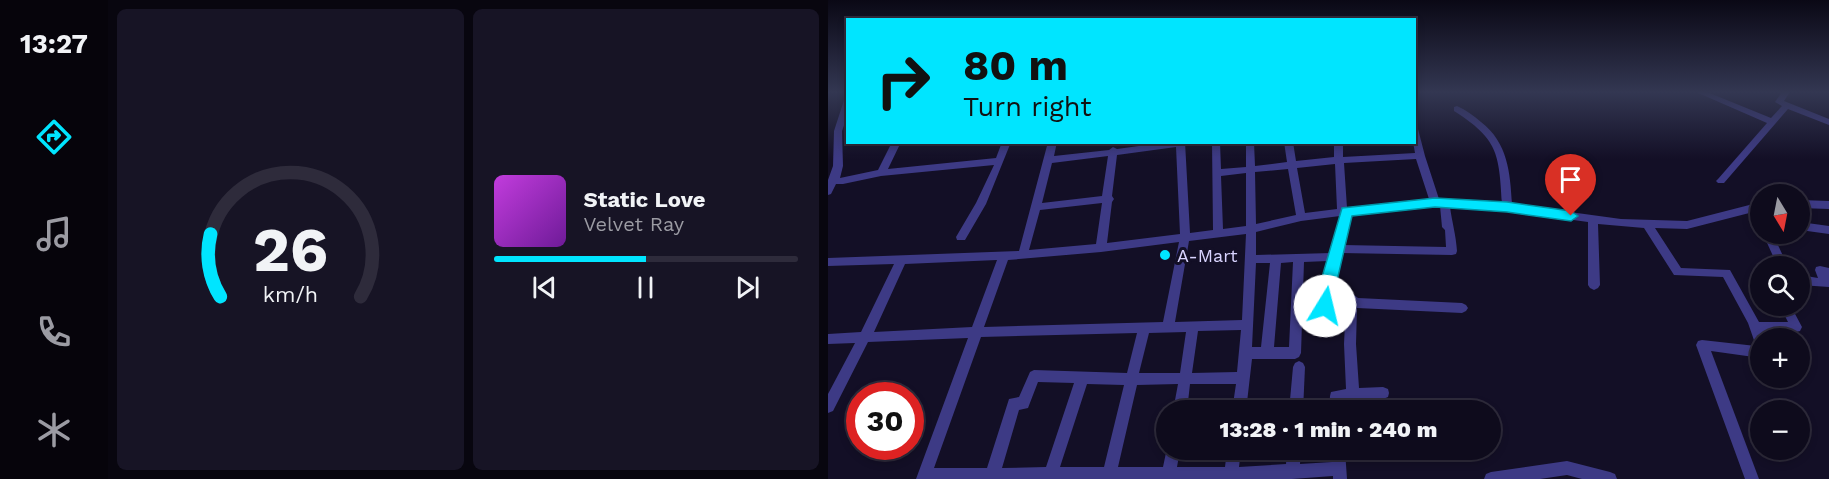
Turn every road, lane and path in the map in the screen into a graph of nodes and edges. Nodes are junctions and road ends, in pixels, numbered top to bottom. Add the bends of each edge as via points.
1 (1464, 114) edge
2 (1754, 114) edge
3 (1779, 114) edge
4 (1810, 114) edge
5 (844, 119) edge
6 (1772, 122) junction
7 (1829, 122) edge
8 (1416, 138) edge
9 (896, 144) edge
10 (1006, 144) edge
11 (1053, 144) edge
12 (1170, 144) edge
13 (1180, 144) edge
14 (1216, 144) edge
15 (1250, 144) edge
16 (1288, 144) edge
17 (1338, 144) edge
18 (1113, 150) junction
19 (1420, 156) junction
20 (1049, 160) junction
21 (1339, 160) junction
22 (1000, 161) junction
23 (1291, 164) junction
24 (1250, 170) junction
25 (882, 173) junction
26 (1217, 173) junction
27 (835, 178) junction
28 (1721, 181) dead end
29 (828, 192) edge
30 (1108, 199) junction
31 (1440, 203) junction
32 (1810, 204) edge
33 (1829, 205) edge
34 (1036, 207) junction
35 (1507, 207) junction
36 (1344, 212) junction
37 (1750, 212) edge
38 (1301, 217) junction
39 (1593, 219) junction
40 (1647, 224) junction
41 (1810, 227) edge
42 (1252, 229) junction
43 (1829, 230) edge
44 (1218, 232) junction
45 (1185, 236) junction
46 (961, 237) dead end
47 (1101, 248) junction
48 (1336, 253) junction
49 (1023, 255) junction
50 (1004, 256) junction
51 (1276, 258) junction
52 (1299, 258) junction
53 (1251, 259) junction
54 (902, 261) junction
55 (828, 262) edge
56 (1829, 272) edge
57 (1810, 281) edge
58 (1594, 285) dead end
59 (1326, 291) junction
60 (1353, 301) junction
61 (1462, 308) dead end
62 (1791, 316) edge
63 (1324, 321) dead end
64 (1248, 325) junction
65 (1193, 326) junction
66 (1143, 327) junction
67 (1168, 327) junction
68 (1755, 327) joint
69 (977, 332) junction
70 (867, 335) junction
71 (828, 339) edge
72 (1750, 351) edge
73 (1246, 353) junction
74 (1267, 353) junction
75 (1299, 367) dead end
76 (1082, 378) junction
77 (1243, 378) junction
78 (1185, 379) junction
79 (1131, 380) junction
80 (1383, 393) dead end
81 (1353, 394) junction
82 (1182, 400) edge
83 (1240, 400) edge
84 (1297, 400) edge
85 (1336, 400) edge
86 (828, 407) edge
87 (1171, 460) edge
88 (1233, 460) edge
89 (1109, 474) junction
90 (1169, 474) junction
91 (1295, 474) edge
92 (1339, 474) edge
93 (1575, 475) edge
94 (991, 476) edge
95 (1050, 476) edge
96 (923, 477) edge
97 (1141, 477) edge
98 (1230, 477) edge
99 (1491, 479) edge
100 (1610, 479) edge
101 (1752, 479) edge

1 - 35 street via 1496,140 1504,162
2 - 6 street
3 - 6 street
4 - 7 street
5 - 27 street
6 - 28 street
8 - 19 street
9 - 25 street
10 - 22 street
11 - 20 street
12 - 18 street
13 - 45 street
14 - 26 street
15 - 24 street
16 - 23 street
17 - 21 street
18 - 20 street
18 - 30 street
19 - 21 street
19 - 31 street
20 - 34 street
21 - 23 street
21 - 36 street
22 - 25 street
22 - 46 street
23 - 24 street
23 - 38 street
24 - 26 street
24 - 42 street
25 - 27 street via 843,182
26 - 44 street
27 - 29 street
30 - 34 street
30 - 47 street
31 - 35 street
31 - 36 street
31 - 48 street via 1452,250
32 - 33 street
34 - 49 street
35 - 39 street
36 - 38 street
36 - 48 street
37 - 40 street via 1687,225
38 - 42 street
39 - 40 street
39 - 58 street
40 - 68 street via 1678,272 1726,273
41 - 43 street
42 - 44 street
42 - 53 street
44 - 45 street
45 - 47 street
45 - 67 street
47 - 49 street
48 - 52 street
48 - 59 street
49 - 50 street
50 - 54 street
50 - 69 street
51 - 52 street
51 - 53 street
51 - 74 street
52 - 74 street via 1295,353
53 - 64 street
54 - 55 street
54 - 70 street
56 - 57 street via 1820,270 1826,283
59 - 60 street
59 - 63 street
60 - 61 street
60 - 81 street
62 - 68 street via 1796,327
64 - 65 street
64 - 73 street
65 - 67 street
65 - 78 street
66 - 67 street
66 - 69 street
66 - 79 street
69 - 70 street
69 - 96 street
70 - 71 street
70 - 86 street
72 - 101 street via 1702,345
73 - 74 street
73 - 77 street
75 - 84 street
76 - 79 street
76 - 94 street via 1034,376 1023,404 1014,403
76 - 95 street
77 - 78 street
77 - 83 street
78 - 79 street
78 - 82 street
79 - 89 street
80 - 81 street
81 - 85 street via 1336,396
87 - 90 street
88 - 98 street
89 - 95 street
89 - 97 street
90 - 97 street
90 - 98 street
91 - 92 street
91 - 98 street
93 - 99 street via 1567,468
93 - 100 street
94 - 95 street
94 - 96 street

